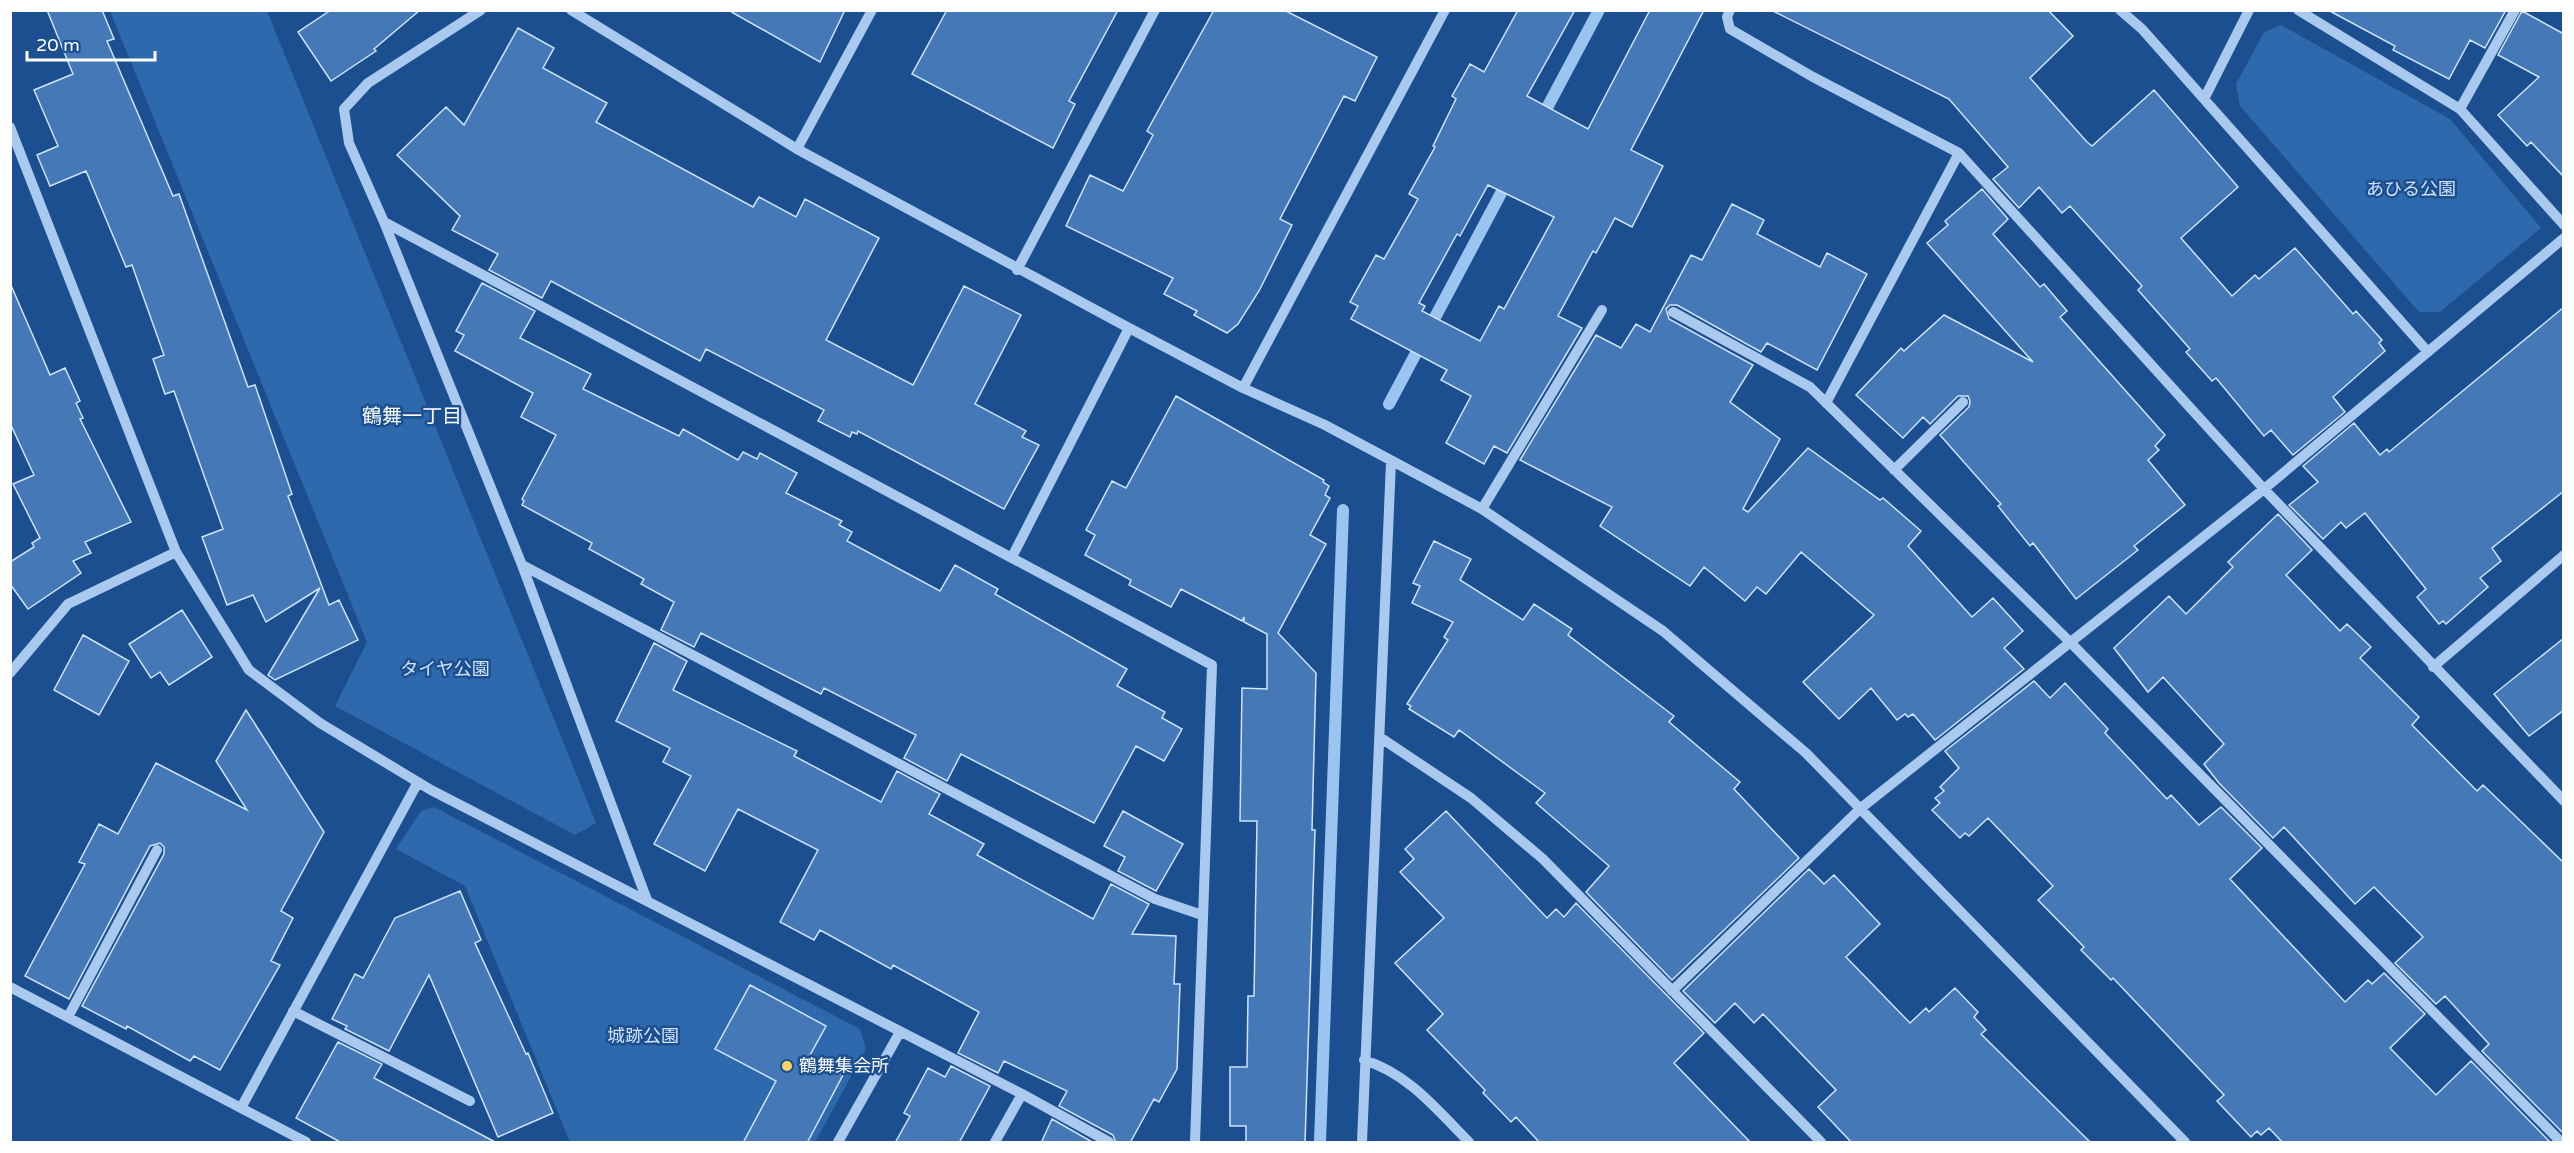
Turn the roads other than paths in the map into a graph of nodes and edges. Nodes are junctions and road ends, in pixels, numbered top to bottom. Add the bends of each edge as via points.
1 (481, 10) edge
2 (571, 10) edge
3 (872, 10) edge
4 (1155, 10) edge
5 (1445, 10) edge
6 (1730, 10) edge
7 (2120, 10) edge
8 (2249, 10) edge
9 (2298, 10) edge
10 (2515, 10) edge
11 (2204, 99) junction
12 (2460, 109) junction
13 (10, 127) edge
14 (797, 149) junction
15 (1959, 153) junction
16 (384, 222) junction
17 (2564, 225) edge
18 (2564, 238) edge
19 (1017, 270) junction
20 (1602, 310) dead end
21 (1673, 312) dead end
22 (1129, 328) junction
23 (2428, 352) junction
24 (1243, 388) junction
25 (1963, 402) dead end
26 (1826, 403) junction
27 (1391, 462) junction
28 (1894, 470) junction
29 (2264, 489) junction
30 (1482, 509) junction
31 (176, 552) junction
32 (2564, 555) edge
33 (1012, 557) junction
34 (522, 566) junction
35 (2071, 643) junction
36 (2433, 667) junction
37 (10, 673) edge
38 (1381, 738) junction
39 (418, 782) junction
40 (2564, 801) edge
41 (1861, 808) junction
42 (157, 850) dead end
43 (647, 900) junction
44 (1202, 915) junction
45 (10, 987) edge
46 (1672, 991) junction
47 (293, 1011) junction
48 (68, 1017) junction
49 (900, 1032) junction
50 (1364, 1060) junction
51 (1022, 1094) junction
52 (470, 1101) dead end
53 (241, 1108) junction
54 (306, 1143) edge
55 (838, 1143) edge
56 (995, 1143) edge
57 (1109, 1143) edge
58 (1195, 1143) edge
59 (1362, 1143) edge
60 (1469, 1143) edge
61 (1821, 1143) edge
62 (2185, 1143) edge
63 (2561, 1143) edge

1 - 16 street via 368,83 344,109 349,143
2 - 14 street
3 - 14 street
4 - 19 street
5 - 24 street
6 - 15 street via 1730,29
7 - 11 street
8 - 11 street
9 - 12 street
10 - 12 street
11 - 23 street
12 - 17 street
13 - 31 street
14 - 19 street
15 - 26 street
15 - 29 street
16 - 33 street
16 - 34 street
18 - 23 street
19 - 22 street
20 - 30 street
21 - 26 street via 1810,387
22 - 24 street
22 - 33 street
23 - 29 street
24 - 27 street via 1325,425
25 - 28 street
26 - 28 street
27 - 30 street
27 - 38 street
28 - 35 street
29 - 35 street
29 - 36 street
30 - 41 street via 1663,631 1806,753
31 - 37 street via 68,604
31 - 39 street via 249,670 320,723
32 - 36 street
33 - 44 street via 1212,665
34 - 43 street
34 - 44 street via 1155,898
35 - 41 street
35 - 63 street
36 - 40 street
38 - 46 street via 1471,798 1543,859
38 - 50 street
39 - 43 street
39 - 47 street
41 - 46 street
41 - 62 street
42 - 48 street
43 - 49 street
44 - 58 street
45 - 48 street
46 - 61 street
47 - 52 street
47 - 53 street
48 - 53 street
49 - 51 street
49 - 55 street
50 - 59 street
50 - 60 street via 1384,1066 1411,1084
51 - 56 street
51 - 57 street
53 - 54 street

